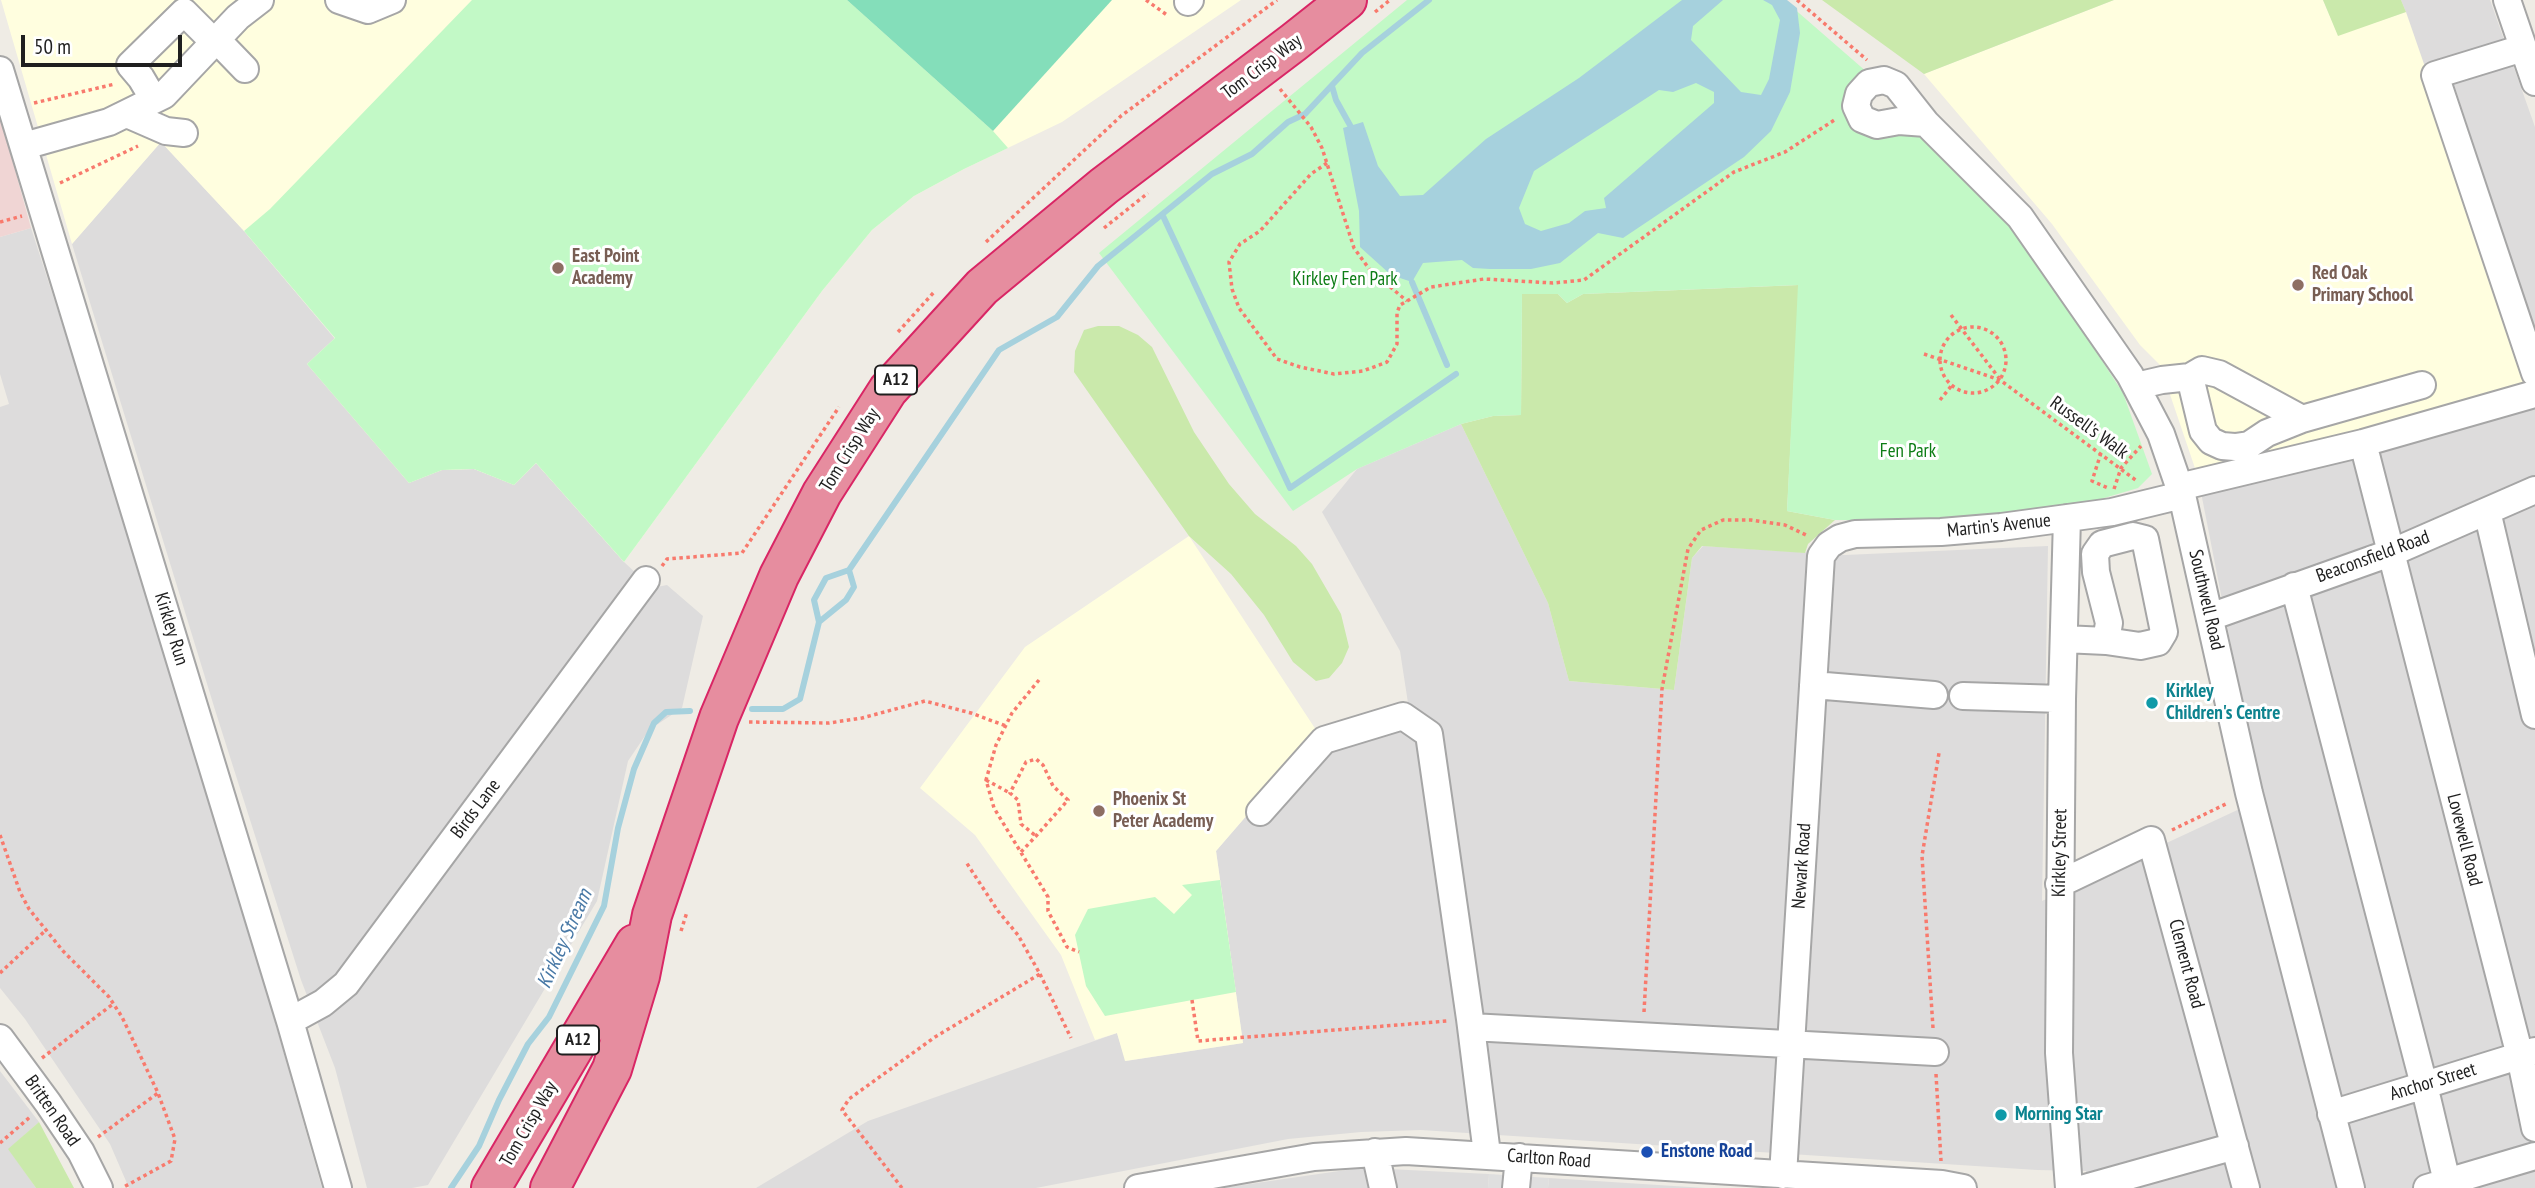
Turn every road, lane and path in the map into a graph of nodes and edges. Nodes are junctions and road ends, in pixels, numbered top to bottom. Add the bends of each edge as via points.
1 (260, 0) edge
2 (339, 0) edge
3 (392, 0) edge
4 (1146, 0) edge
5 (1390, 0) edge
6 (1797, 0) edge
7 (2507, 0) edge
8 (1183, 7) edge
9 (1358, 8) edge
10 (216, 41) junction
11 (2523, 48) junction
12 (245, 69) dead end
13 (0, 71) edge
14 (2535, 82) edge
15 (1896, 85) junction
16 (1279, 88) dead end
17 (147, 89) junction
18 (1856, 106) junction
19 (11, 107) junction
20 (127, 114) junction
21 (1926, 123) junction
22 (175, 132) joint
23 (24, 146) junction
24 (1327, 163) junction
25 (1152, 190) dead end
26 (38, 191) junction
27 (1100, 231) dead end
28 (1407, 301) junction
29 (1951, 315) dead end
30 (1960, 330) junction
31 (1924, 355) dead end
32 (1940, 359) junction
33 (2190, 377) junction
34 (2000, 380) junction
35 (2533, 384) edge
36 (1952, 385) junction
37 (2136, 386) junction
38 (2422, 386) dead end
39 (1940, 400) dead end
40 (2302, 419) junction
41 (2161, 434) junction
42 (2364, 443) junction
43 (2101, 453) junction
44 (2121, 468) junction
45 (2535, 490) edge
46 (2173, 494) junction
47 (2487, 511) junction
48 (2067, 518) junction
49 (1825, 551) junction
50 (2393, 552) junction
51 (646, 580) dead end
52 (2294, 586) junction
53 (2210, 617) junction
54 (2064, 639) junction
55 (2106, 641) dead end
56 (1039, 680) dead end
57 (1813, 685) junction
58 (1934, 695) dead end
59 (1963, 696) dead end
60 (2062, 699) junction
61 (2535, 715) edge
62 (743, 722) dead end
63 (1006, 726) junction
64 (1939, 752) dead end
65 (986, 780) junction
66 (1010, 793) junction
67 (2249, 793) junction
68 (1259, 812) dead end
69 (1036, 836) junction
70 (1, 839) edge
71 (2151, 840) junction
72 (1021, 852) junction
73 (965, 862) dead end
74 (2059, 884) junction
75 (688, 906) dead end
76 (666, 924) junction
77 (46, 930) junction
78 (1079, 952) dead end
79 (0, 973) edge
80 (1040, 974) junction
81 (1192, 1000) dead end
82 (113, 1004) junction
83 (290, 1021) junction
84 (1471, 1023) junction
85 (1642, 1035) junction
86 (0, 1038) edge
87 (1071, 1038) dead end
88 (1791, 1044) junction
89 (1935, 1052) junction
90 (2528, 1053) edge
91 (40, 1060) dead end
92 (2424, 1085) junction
93 (158, 1093) junction
94 (48, 1103) junction
95 (2332, 1114) junction
96 (2535, 1128) edge
97 (579, 1134) junction
98 (94, 1140) dead end
99 (0, 1143) edge
100 (2235, 1146) junction
101 (1375, 1152) junction
102 (1487, 1154) junction
103 (2535, 1156) edge
104 (1519, 1157) junction
105 (1783, 1175) junction
106 (2158, 1179) edge
107 (1175, 1185) edge
108 (2437, 1185) edge
109 (1953, 1186) edge
110 (99, 1188) edge
111 (122, 1188) edge
112 (338, 1188) edge
113 (491, 1188) edge
114 (533, 1188) edge
115 (550, 1188) edge
116 (902, 1188) edge
117 (1138, 1188) edge
118 (1383, 1188) edge
119 (1516, 1188) edge
120 (2069, 1188) edge
121 (2085, 1188) edge
122 (2246, 1188) edge
123 (2351, 1188) edge

1 - 10 street
2 - 3 street via 368,10
4 - 8 path
5 - 9 path
6 - 15 path
7 - 11 street
9 - 76 highway, Tom Crisp Way / A12 via 1294,43 1104,186 982,287 887,390 822,493 779,576 719,718
10 - 12 street
10 - 17 street via 164,95
10 - 17 street via 184,12 130,65
11 - 14 street
11 - 35 street via 2435,75
13 - 19 street, Kirkley Run
15 - 18 street via 1884,80 1868,83
15 - 21 street, Southwell Road
16 - 24 path via 1311,127
17 - 19 path
17 - 20 street
18 - 21 street via 1863,119 1877,125
18 - 28 path via 1785,152 1734,172 1584,280 1553,284 1484,279 1431,287
19 - 23 street, Kirkley Run
20 - 22 street
20 - 23 street
21 - 37 street, Southwell Road via 2020,217
22 - 26 path
23 - 26 street, Kirkley Run
24 - 28 path via 1354,248 1370,270
24 - 28 path via 1311,174 1260,231 1240,244 1229,262 1240,308 1277,359 1334,374 1387,362 1397,344 1397,313
25 - 27 path
26 - 83 street, Kirkley Run
29 - 30 path, Russell's Walk
30 - 32 path via 1946,341
30 - 34 path, Russell's Walk
30 - 34 path via 1978,327 1993,334 2004,347 2006,364
31 - 32 path, Russell's Walk
32 - 34 path, Russell's Walk
32 - 36 path via 1943,375
33 - 37 street
33 - 40 street via 2203,370 2219,374
33 - 40 street via 2203,430 2222,446 2249,445
34 - 36 path via 1987,391 1970,394
34 - 43 path, Russell's Walk
35 - 42 street, Martin's Avenue
36 - 39 path
37 - 41 street, Southwell Road
38 - 40 street
41 - 44 path via 2139,448
41 - 46 street, Southwell Road
42 - 46 street, Martin's Avenue
42 - 50 street, Lovewell Road
43 - 44 path, Russell's Walk
43 - 44 path via 2092,481 2096,484 2114,490
44 - 46 path, Russell's Walk
45 - 47 street, Beaconsfield Road
46 - 48 street, Martin's Avenue via 2112,512
46 - 53 street, Southwell Road
47 - 50 street, Beaconsfield Road
47 - 61 street
48 - 49 street, Martin's Avenue via 1941,532 1856,534 1840,538
48 - 54 street, Kirkley Street
49 - 57 street, Newark Road
49 - 85 path via 1785,525 1751,520 1723,520 1701,530 1688,549 1662,689
50 - 52 street, Beaconsfield Road
50 - 90 street, Lovewell Road
51 - 83 street, Birds Lane via 346,984
52 - 53 street, Beaconsfield Road
52 - 92 street
53 - 67 street, Southwell Road
54 - 55 street
54 - 60 street, Kirkley Street
56 - 63 path
57 - 58 street
57 - 88 street, Newark Road
59 - 60 street
60 - 74 street, Kirkley Street
62 - 63 path via 862,718 925,701
63 - 65 path
64 - 89 path via 1922,856
65 - 66 path
65 - 72 path via 994,808
66 - 69 path via 1018,800 1021,824
66 - 69 path via 1026,762 1036,760 1068,800
67 - 71 path
67 - 95 street, Southwell Road
68 - 84 street via 1324,740 1403,716 1429,734
69 - 72 path
70 - 77 path via 20,892
71 - 74 street
71 - 100 street, Clement Road
72 - 78 path via 1048,897 1048,911 1067,947
73 - 80 path
74 - 120 street, Kirkley Street via 2059,1052
75 - 76 path
76 - 97 highway, Tom Crisp Way / A12 via 640,976 612,1069
76 - 113 highway, Tom Crisp Way / A12
77 - 79 path
77 - 82 path
80 - 87 path
80 - 116 path via 935,1037 849,1099 842,1110
81 - 84 path via 1198,1041
82 - 91 path
82 - 93 path
83 - 112 street, Kirkley Run
84 - 85 street
84 - 102 street
85 - 88 street
86 - 94 street, Britten Road
88 - 89 street
88 - 105 street, Newark Road
89 - 109 path
90 - 92 street, Anchor Street
90 - 96 street, Lovewell Road
92 - 95 street, Anchor Street
92 - 108 street
93 - 98 path
93 - 111 path via 174,1139 171,1161
94 - 99 path
94 - 110 street, Britten Road
95 - 123 street, Southwell Road
97 - 114 highway via 550,1160
97 - 115 highway, Tom Crisp Way / A12
100 - 106 street
100 - 122 street, Clement Road
101 - 102 street, Carlton Road
101 - 107 street, Carlton Road via 1314,1157
101 - 118 street
102 - 104 street, Carlton Road
103 - 108 street
104 - 105 street, Carlton Road
104 - 119 street
105 - 109 street, Carlton Road
106 - 121 street
107 - 117 street, Carlton Road

